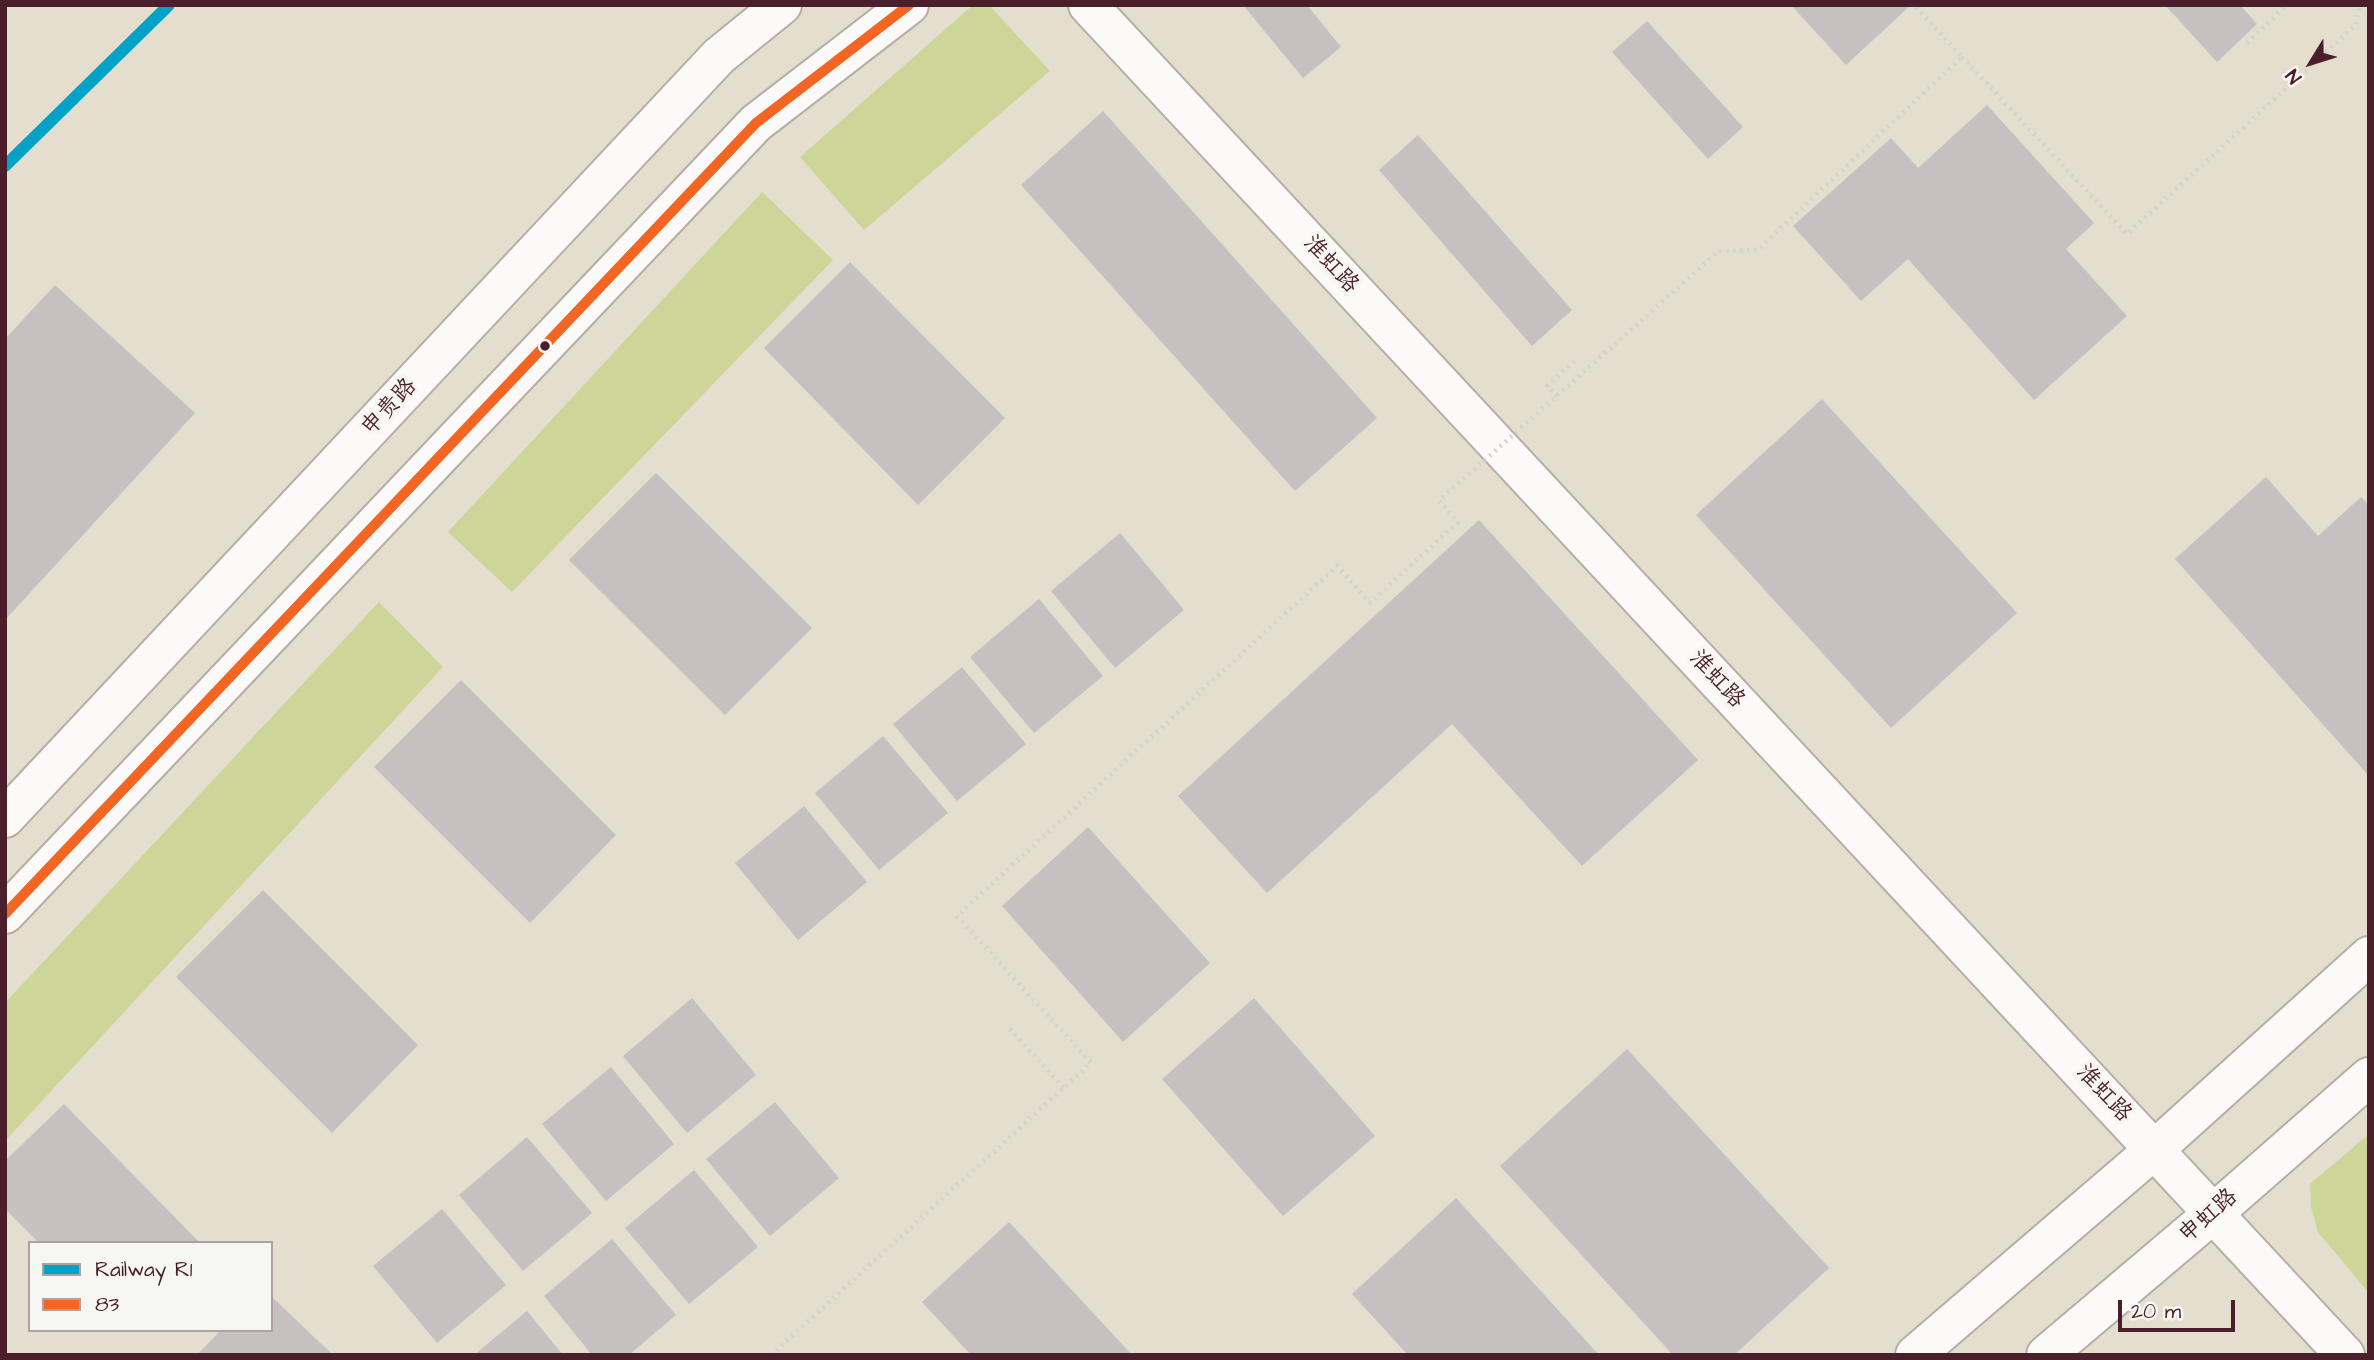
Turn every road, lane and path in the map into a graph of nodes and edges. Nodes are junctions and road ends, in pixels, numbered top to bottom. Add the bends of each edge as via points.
1 (782, 5) edge
2 (909, 5) edge
3 (1088, 5) edge
4 (1914, 5) edge
5 (2287, 5) edge
6 (2360, 5) edge
7 (2247, 43) dead end
8 (1962, 57) junction
9 (1575, 361) dead end
10 (1557, 396) junction
11 (1499, 448) junction
12 (5, 818) edge
13 (5, 915) edge
14 (2369, 956) edge
15 (1010, 1029) dead end
16 (2369, 1077) edge
17 (1063, 1088) junction
18 (2155, 1149) junction
19 (2214, 1213) junction
20 (771, 1355) edge
21 (1915, 1355) edge
22 (2046, 1355) edge
23 (2345, 1355) edge

1 - 12 main road, 申贵路 via 719,56
2 - 13 main road via 756,123
3 - 11 main road, 淮虹路
4 - 8 path, bridge
5 - 7 path
6 - 8 path via 2356,25 2127,234
8 - 10 path, bridge via 1758,250 1719,251
9 - 10 path via 1547,386
10 - 11 path, bridge
11 - 17 path, bridge via 1440,501 1458,522 1370,603 1337,566 957,916 1091,1063
11 - 18 main road, 淮虹路
14 - 18 main road
15 - 17 path
16 - 19 main road, 申虹路
17 - 20 path, bridge
18 - 19 main road, 淮虹路
18 - 21 main road
19 - 22 main road, 申虹路
19 - 23 main road, 淮虹路

